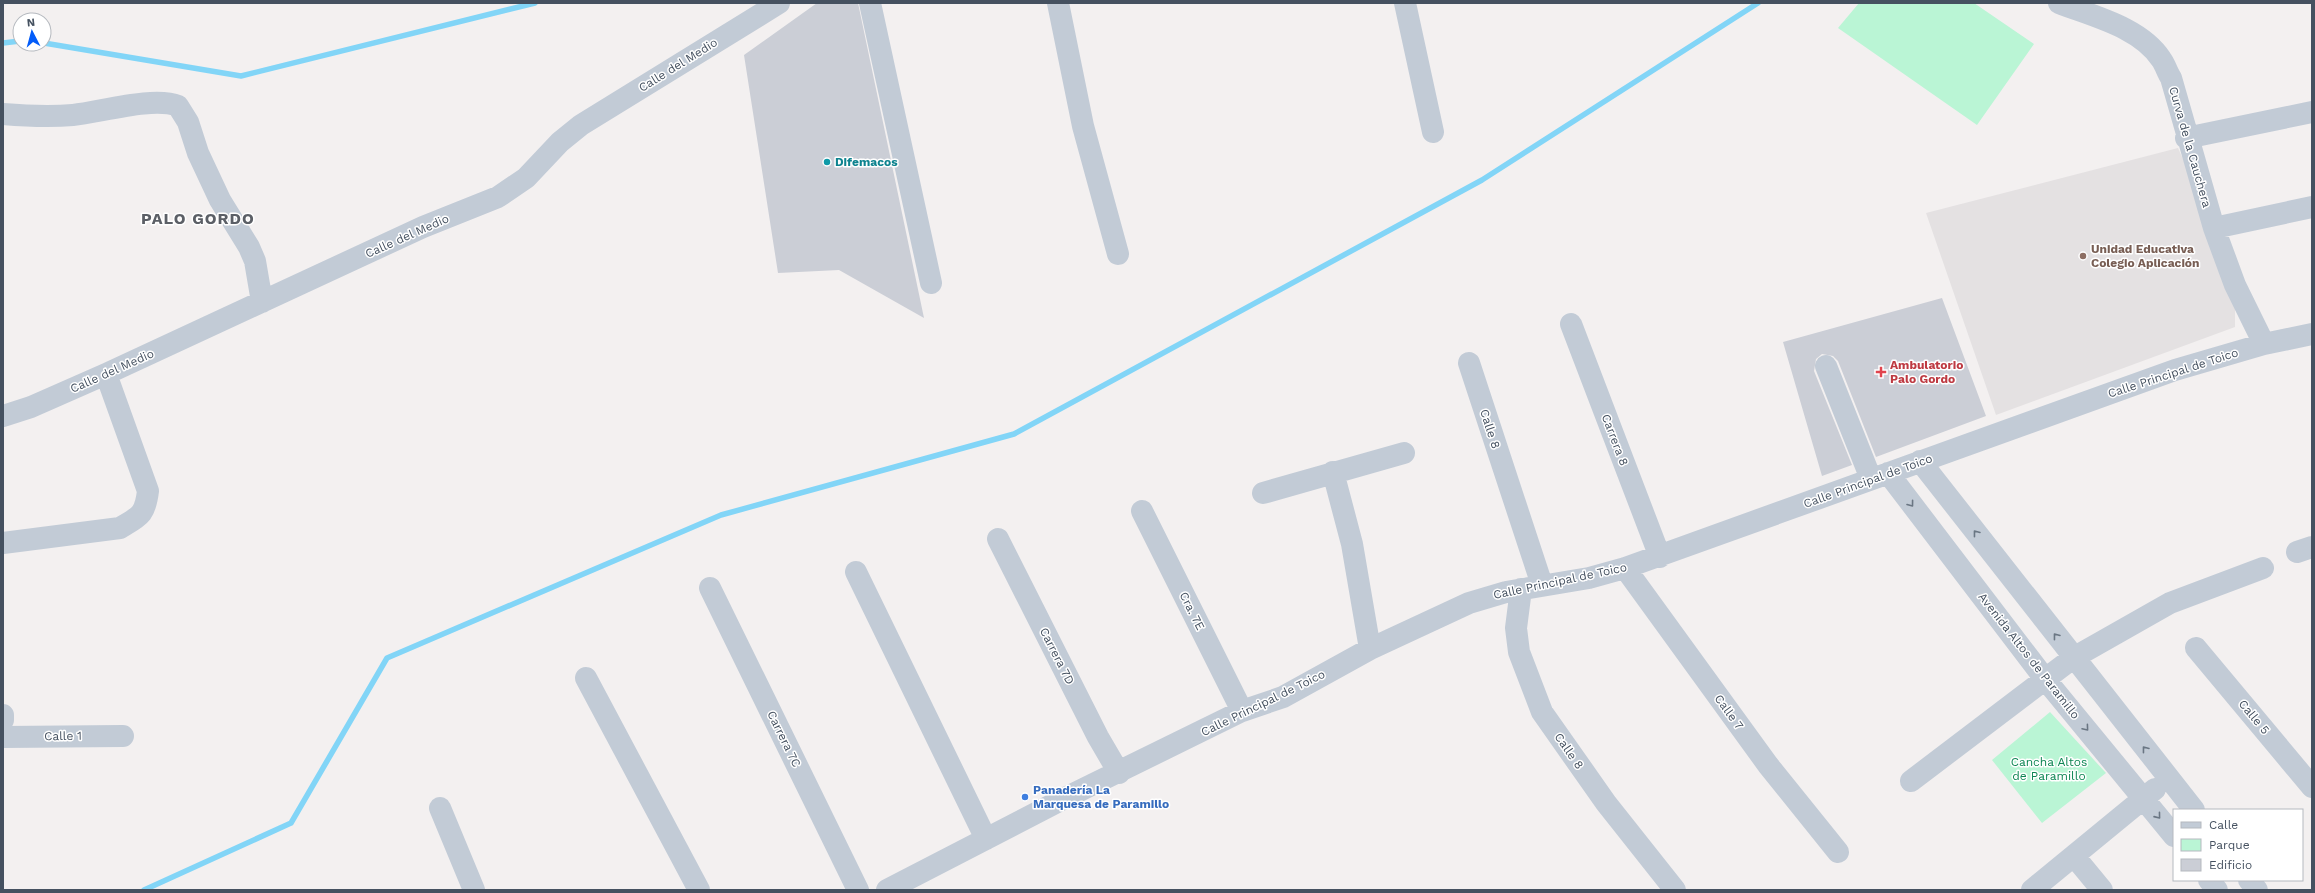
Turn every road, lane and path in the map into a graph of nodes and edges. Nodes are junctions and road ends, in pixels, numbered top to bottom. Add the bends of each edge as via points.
1 (779, 3) edge
2 (870, 3) edge
3 (1058, 3) edge
4 (1405, 3) edge
5 (2058, 3) edge
6 (2312, 112) edge
7 (3, 114) edge
8 (1433, 132) dead end
9 (2186, 138) junction
10 (2312, 207) edge
11 (2214, 228) junction
12 (1118, 254) dead end
13 (931, 283) dead end
14 (262, 302) junction
15 (1571, 324) dead end
16 (2312, 334) edge
17 (2264, 344) junction
18 (1469, 363) dead end
19 (1826, 366) dead end
20 (106, 374) junction
21 (3, 416) edge
22 (1404, 453) dead end
23 (1920, 460) junction
24 (1332, 472) junction
25 (1880, 476) junction
26 (1263, 493) dead end
27 (1142, 511) dead end
28 (998, 539) dead end
29 (3, 544) edge
30 (1660, 557) junction
31 (1625, 568) junction
32 (2263, 568) dead end
33 (856, 572) dead end
34 (1532, 587) junction
35 (710, 588) dead end
36 (2196, 648) dead end
37 (1370, 649) junction
38 (2073, 658) junction
39 (586, 678) dead end
40 (2045, 679) junction
41 (1242, 711) junction
42 (3, 715) edge
43 (3, 720) edge
44 (122, 736) dead end
45 (3, 737) edge
46 (1119, 773) junction
47 (2169, 779) junction
48 (1911, 781) dead end
49 (2312, 787) edge
50 (2143, 797) junction
51 (440, 808) dead end
52 (2193, 809) edge
53 (2173, 835) edge
54 (986, 839) junction
55 (1838, 852) dead end
56 (2074, 856) junction
57 (2210, 881) edge
58 (2250, 881) edge
59 (474, 890) edge
60 (699, 890) edge
61 (858, 890) edge
62 (887, 890) edge
63 (1675, 890) edge
64 (2032, 890) edge
65 (2102, 890) edge
66 (2217, 890) edge
67 (2257, 890) edge

1 - 14 street, Calle del Medio via 582,125 560,142 526,178 498,197 423,227
2 - 13 street
3 - 12 street via 1083,126
4 - 8 street
5 - 9 street, Curva de la Cauchera via 2122,28 2143,41 2160,58 2171,78
6 - 9 street
7 - 14 street via 74,115 160,102 178,106 188,122 198,153 220,200 255,261
9 - 11 street, Curva de la Cauchera
10 - 11 street
11 - 17 street, Curva de la Cauchera via 2235,285
14 - 20 street, Calle del Medio
15 - 30 street, Carrera 8
16 - 17 street
17 - 23 street, Calle Principal de Toico via 2175,370
18 - 34 street, Calle 8
19 - 25 street, Avenida Altos de Paramillo
20 - 21 street, Calle del Medio via 31,407
20 - 29 street via 148,491 145,508 136,518 120,528
22 - 24 street
23 - 25 street, Calle Principal de Toico
38 -> 23 street
24 - 26 street
24 - 37 street via 1352,544
25 - 30 street, Calle Principal de Toico
25 -> 40 street, Avenida Altos de Paramillo
27 - 41 street, Cra. 7E
28 - 46 street, Carrera 7D via 1098,737
30 - 31 street, Calle Principal de Toico
31 - 34 street, Calle Principal de Toico via 1589,578
31 - 55 street, Calle 7 via 1768,765
32 - 38 street via 2170,603
33 - 54 street
34 - 37 street, Calle Principal de Toico via 1469,603
34 - 63 street, Calle 8 via 1516,628 1519,652 1542,712 1606,803
35 - 61 street, Carrera 7C
36 - 49 street, Calle 5
37 - 41 street, Calle Principal de Toico via 1282,697
38 - 40 street
47 -> 38 street
39 - 60 street
40 - 48 street
40 -> 50 street, Avenida Altos de Paramillo
41 - 46 street, Calle Principal de Toico
42 - 43 street
44 - 45 street, Calle 1
46 - 54 street, Calle Principal de Toico
47 - 50 street
47 - 52 street
50 -> 53 street, Avenida Altos de Paramillo
50 - 56 street
51 - 59 street
54 - 62 street, Calle Principal de Toico
56 - 64 street
56 - 65 street
57 - 66 street
58 - 67 street

